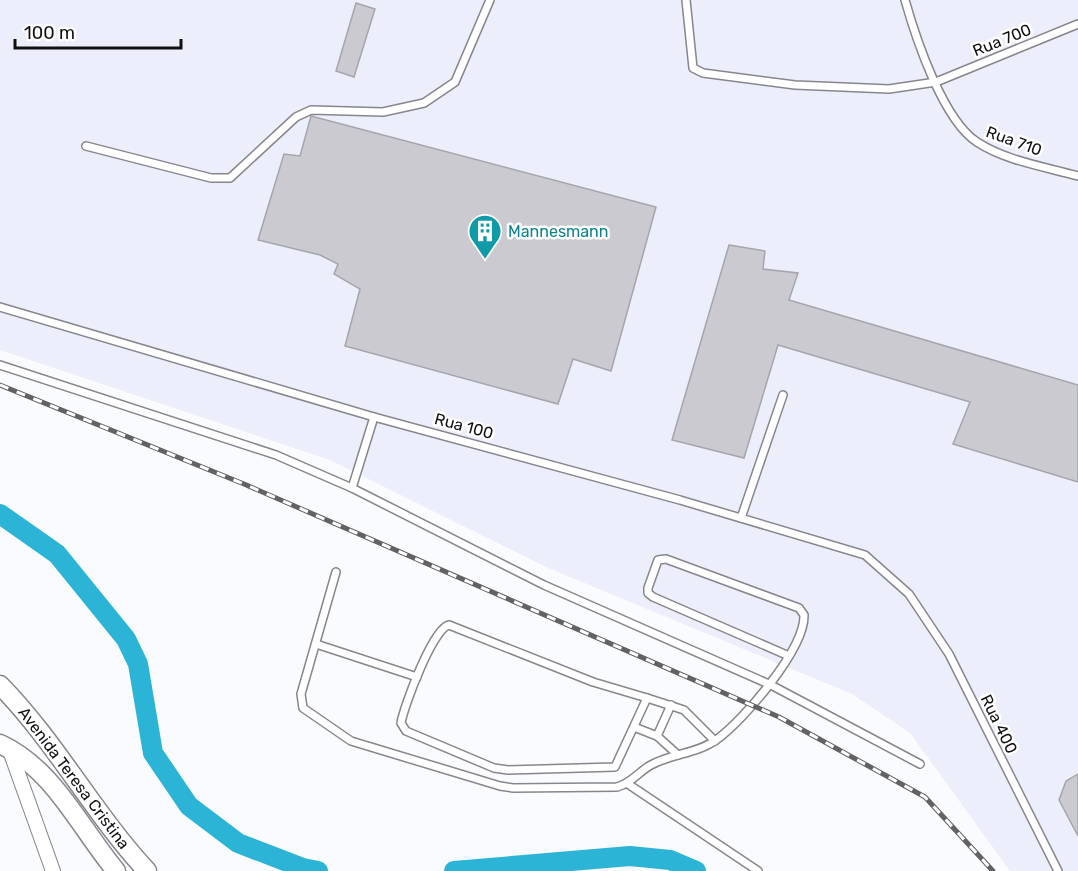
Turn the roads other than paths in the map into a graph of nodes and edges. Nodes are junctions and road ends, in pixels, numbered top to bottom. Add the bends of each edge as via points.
1 (490, 0) edge
2 (686, 0) edge
3 (905, 0) edge
4 (1078, 24) edge
5 (936, 82) junction
6 (86, 146) dead end
7 (1078, 176) edge
8 (0, 307) edge
9 (0, 366) edge
10 (783, 395) dead end
11 (374, 417) junction
12 (352, 488) junction
13 (741, 518) junction
14 (336, 572) dead end
15 (909, 594) joint
16 (316, 644) junction
17 (789, 656) junction
18 (417, 677) junction
19 (0, 685) edge
20 (771, 685) junction
21 (647, 698) junction
22 (671, 705) junction
23 (634, 727) junction
24 (657, 736) junction
25 (715, 741) junction
26 (4, 746) edge
27 (678, 755) junction
28 (921, 764) dead end
29 (628, 784) junction
30 (53, 871) edge
31 (116, 871) edge
32 (147, 871) edge
33 (758, 871) edge
34 (1058, 871) edge

1 - 6 lane via 455,82 424,103 382,112 311,110 296,117 230,177 211,178
2 - 5 lane, Rua 700 via 693,68 703,73 795,85 889,89
3 - 5 lane, Rua 710
4 - 5 lane, Rua 700
5 - 7 lane, Rua 710 via 962,131 979,143
8 - 11 lane, Rua 100
9 - 12 lane via 276,455
10 - 13 lane
11 - 12 lane
11 - 13 lane, Rua 100
12 - 20 lane via 544,585
13 - 15 lane, Rua 100 via 865,555
14 - 16 lane
15 - 34 lane, Rua 400 via 949,654
16 - 18 lane
16 - 29 lane via 301,694 303,708 351,741 513,788
17 - 17 lane via 653,597 648,588 658,560 666,559 799,608 805,624
17 - 20 lane
18 - 21 lane via 440,630 449,625 592,682
18 - 23 lane via 402,715 406,731 494,768 615,767
19 - 32 main road, Avenida Teresa Cristina via 23,709
20 - 25 lane
20 - 28 lane
21 - 22 lane
21 - 23 lane
22 - 24 lane
22 - 25 lane via 692,716
23 - 24 lane
24 - 27 lane
25 - 27 lane
26 - 30 street
26 - 31 main road, Avenida Teresa Cristina via 45,776
27 - 29 lane via 650,765
29 - 33 lane

